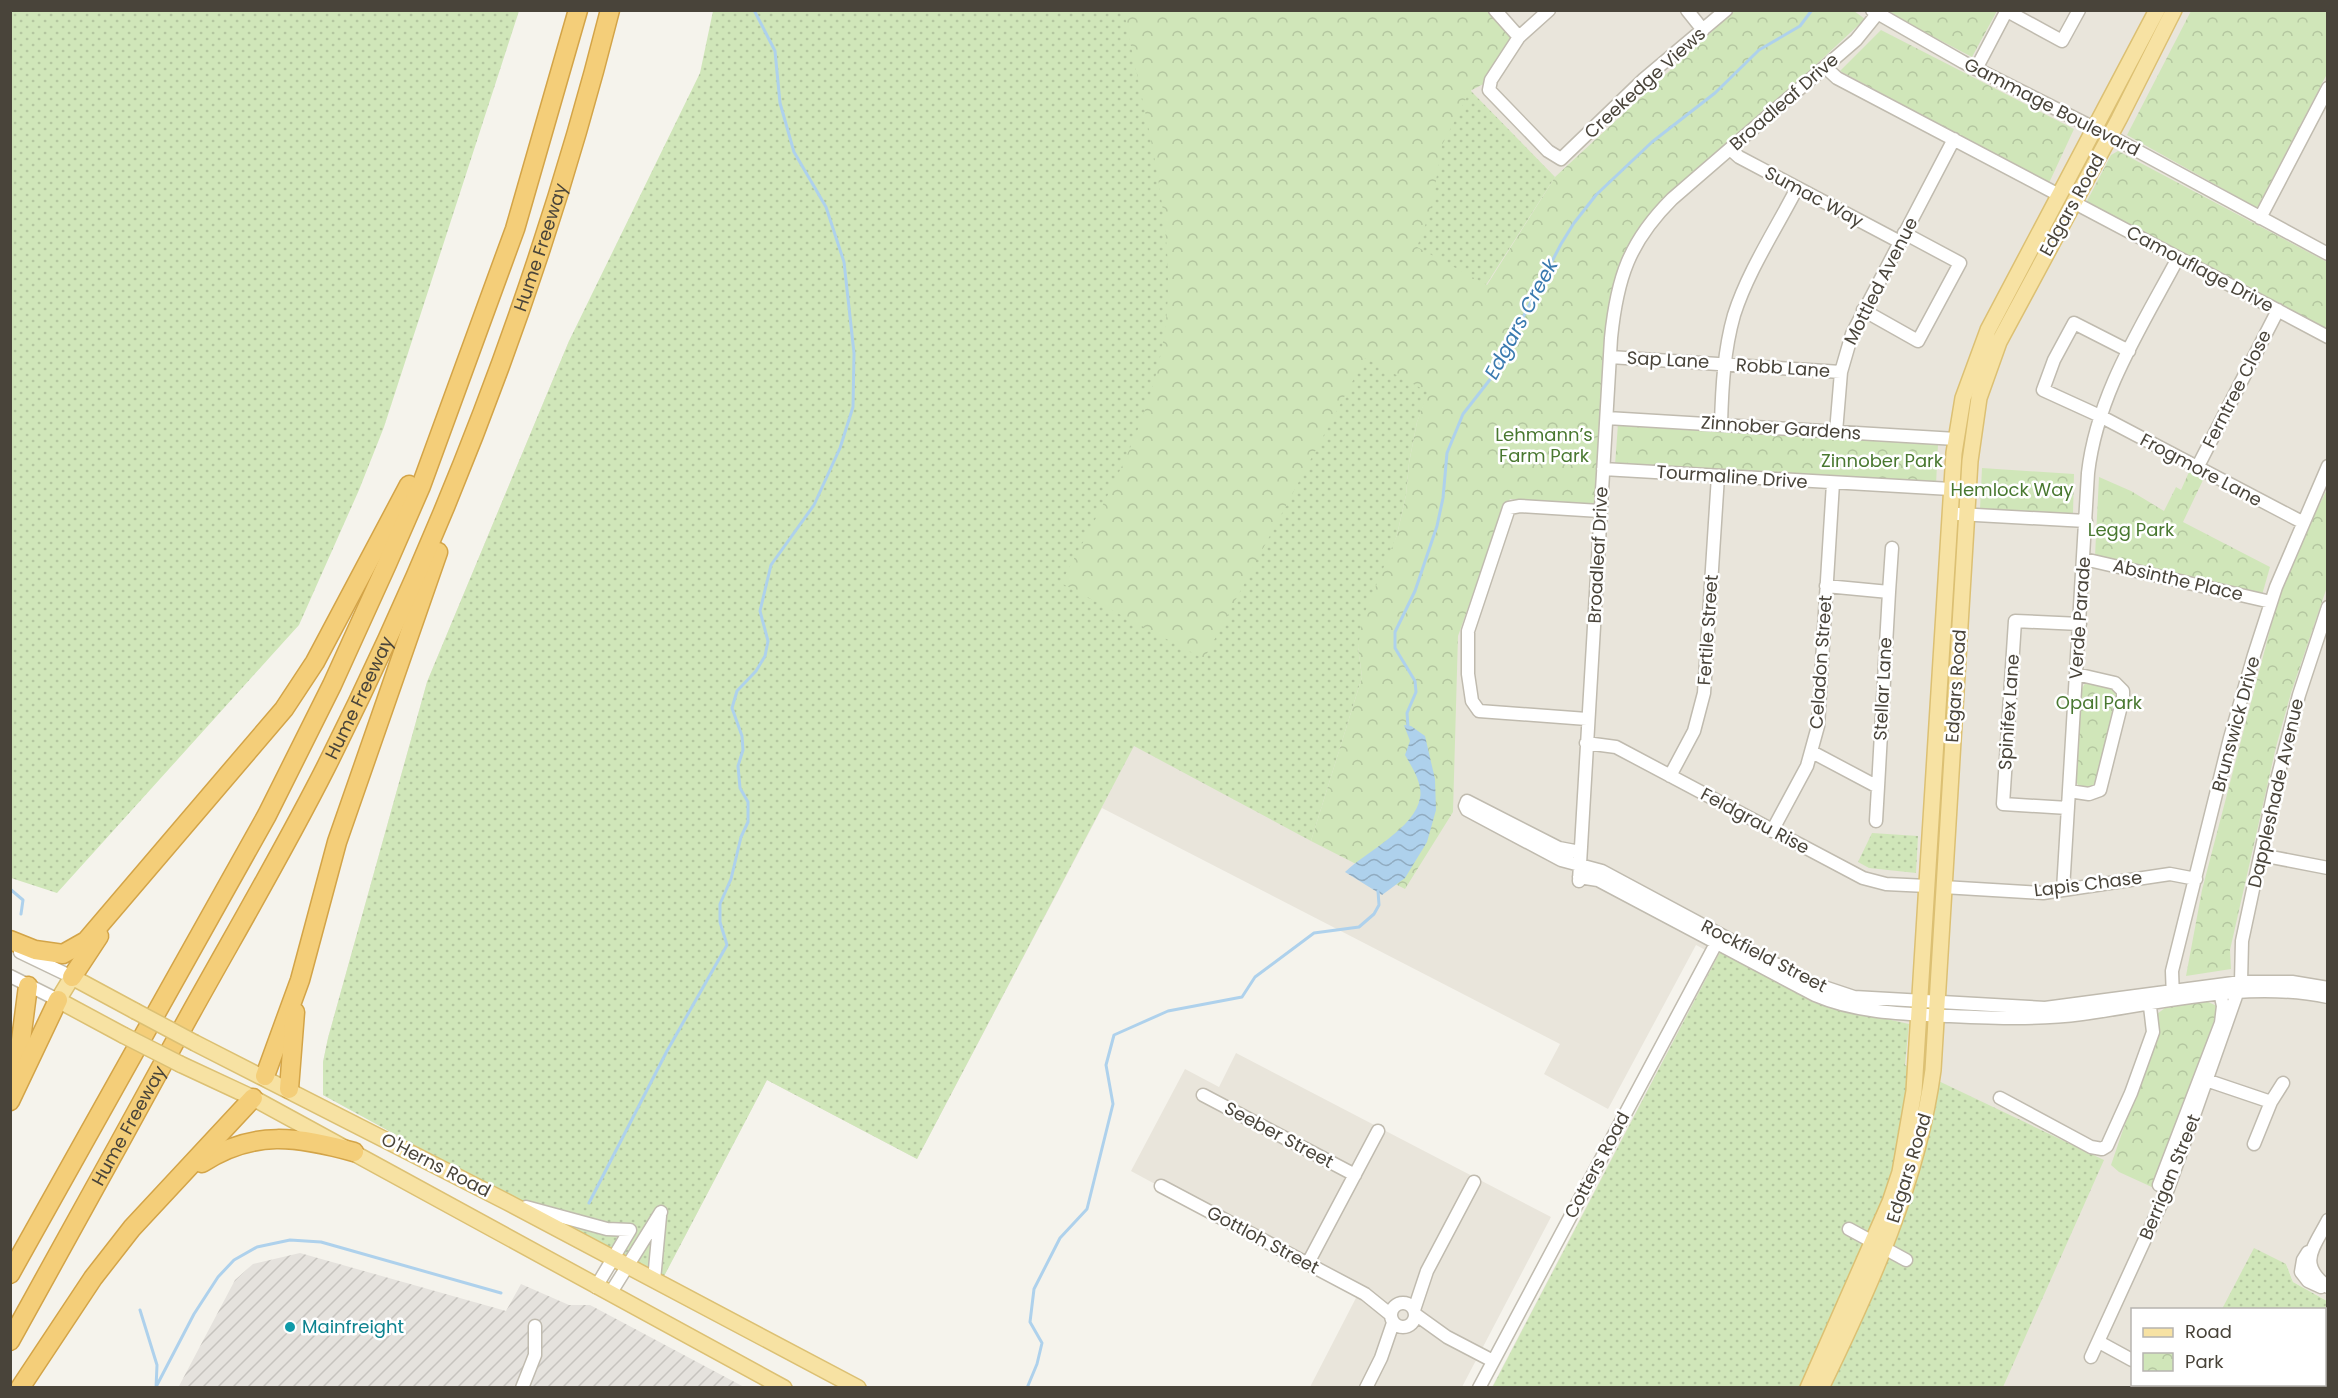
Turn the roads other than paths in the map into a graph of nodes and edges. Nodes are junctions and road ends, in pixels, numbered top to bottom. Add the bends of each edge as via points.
1 (578, 10) edge
2 (610, 10) edge
3 (1495, 10) edge
4 (1550, 10) edge
5 (1687, 10) edge
6 (1726, 10) edge
7 (2079, 10) edge
8 (2157, 10) edge
9 (2174, 10) edge
10 (2007, 11) edge
11 (1875, 12) edge
12 (1703, 30) junction
13 (1519, 37) junction
14 (1825, 67) junction
15 (1976, 69) junction
16 (2328, 88) edge
17 (2095, 128) junction
18 (2110, 136) junction
19 (1954, 140) junction
20 (1730, 149) junction
21 (1797, 188) junction
22 (2059, 195) junction
23 (2073, 202) junction
24 (2260, 218) junction
25 (1902, 238) junction
26 (2328, 254) edge
27 (2178, 258) junction
28 (1863, 310) junction
29 (2278, 310) junction
30 (2328, 337) edge
31 (2129, 351) junction
32 (1610, 357) junction
33 (1725, 363) junction
34 (1841, 372) junction
35 (453, 400) junction
36 (485, 411) junction
37 (2100, 416) junction
38 (1606, 418) junction
39 (1721, 424) junction
40 (1836, 432) junction
41 (1956, 439) junction
42 (2328, 466) edge
43 (2197, 468) junction
44 (1603, 469) junction
45 (1718, 476) junction
46 (1833, 483) junction
47 (1952, 490) junction
48 (1968, 490) junction
49 (1600, 511) junction
50 (1950, 514) junction
51 (1966, 514) junction
52 (2086, 521) junction
53 (2302, 522) junction
54 (1892, 548) dead end
55 (2084, 559) junction
56 (1826, 586) junction
57 (1889, 592) junction
58 (2271, 602) junction
59 (2328, 607) edge
60 (2080, 624) junction
61 (2076, 674) junction
62 (1587, 719) junction
63 (1586, 743) junction
64 (1812, 752) junction
65 (1670, 776) junction
66 (1878, 787) junction
67 (2069, 791) junction
68 (2068, 808) junction
69 (1876, 821) dead end
70 (1509, 826) dead end
71 (1772, 831) junction
72 (2261, 855) junction
73 (2328, 868) edge
74 (1579, 869) junction
75 (2196, 879) junction
76 (1927, 886) junction
77 (1943, 887) junction
78 (2063, 890) junction
79 (125, 896) junction
80 (1718, 939) junction
81 (10, 940) edge
82 (10, 947) edge
83 (10, 976) edge
84 (72, 977) junction
85 (300, 980) junction
86 (28, 986) junction
87 (2239, 987) junction
88 (2328, 988) edge
89 (2219, 989) junction
90 (2173, 996) junction
91 (2328, 997) edge
92 (2149, 999) junction
93 (58, 1000) junction
94 (1920, 1007) junction
95 (1936, 1009) junction
96 (265, 1076) junction
97 (2204, 1080) junction
98 (2283, 1083) dead end
99 (290, 1089) junction
100 (13, 1095) edge
101 (1203, 1095) dead end
102 (253, 1098) junction
103 (2000, 1098) dead end
104 (2271, 1102) junction
105 (1378, 1131) dead end
106 (2254, 1144) dead end
107 (354, 1152) junction
108 (1355, 1175) junction
109 (178, 1179) junction
110 (1474, 1182) dead end
111 (1161, 1186) dead end
112 (507, 1202) junction
113 (2328, 1220) edge
114 (1849, 1229) dead end
115 (1879, 1245) junction
116 (613, 1258) junction
117 (1906, 1260) dead end
118 (1308, 1263) junction
119 (627, 1265) junction
120 (10, 1274) edge
121 (654, 1280) junction
122 (596, 1287) junction
123 (2328, 1288) edge
124 (610, 1294) junction
125 (1403, 1315) junction
126 (535, 1326) dead end
127 (10, 1341) edge
128 (2099, 1342) junction
129 (2091, 1357) dead end
130 (2131, 1359) edge
131 (1492, 1361) junction
132 (20, 1388) edge
133 (522, 1388) edge
134 (784, 1388) edge
135 (858, 1388) edge
136 (1366, 1388) edge
137 (1479, 1388) edge
138 (1808, 1388) edge
139 (1821, 1388) edge

1 - 35 highway, Hume Freeway via 515,229
2 - 36 highway, Hume Freeway via 563,175
3 - 13 street
4 - 13 street
5 - 12 street
6 - 12 street, Creekedge Views
7 - 10 street via 2062,41
8 - 17 main road, Edgars Road
9 - 18 main road, Edgars Road
10 - 15 street
11 - 14 street, Broadleaf Drive via 1863,33
11 - 15 street, Gammage Boulevard
12 - 13 street, Creekedge Views via 1558,159 1489,90 1489,83
14 - 19 street via 1837,78
14 - 20 street, Broadleaf Drive
15 - 17 street, Gammage Boulevard
16 - 24 street
17 - 18 street, Gammage Boulevard
17 - 22 main road, Edgars Road
18 - 23 main road, Edgars Road
18 - 24 street, Gammage Boulevard
19 - 22 street
19 - 25 street, Mottled Avenue
20 - 21 street, Sumac Way
20 - 32 street, Broadleaf Drive via 1672,199 1638,239 1617,292
21 - 25 street, Sumac Way
21 - 33 street via 1740,301
22 - 41 main road, Edgars Road via 1978,352 1963,398
23 - 27 street, Camouflage Drive
23 - 48 main road, Edgars Road via 1988,369 1974,426
24 - 26 street, Gammage Boulevard
25 - 28 street, Mottled Avenue
25 - 28 street, Sumac Way via 1960,263 1924,331 1918,341
27 - 29 street, Camouflage Drive
27 - 31 street, Verde Parade
28 - 34 street, Mottled Avenue via 1847,345
29 - 30 street, Camouflage Drive
29 - 43 street, Ferntree Close
31 - 37 street, Verde Parade
31 - 37 street, Frogmore Lane via 2074,323 2054,360 2043,390
32 - 33 street, Sap Lane
32 - 38 street, Broadleaf Drive
33 - 34 street, Robb Lane
33 - 39 street
34 - 40 street, Mottled Avenue
35 - 79 highway via 353,593 284,709
35 - 120 highway, Hume Freeway via 387,564 298,754
36 - 85 highway via 337,842
36 - 127 highway, Hume Freeway via 425,556 326,766
37 - 43 street, Frogmore Lane
37 - 52 street, Verde Parade via 2090,458
38 - 39 street, Zinnober Gardens
38 - 44 street, Broadleaf Drive
39 - 40 street, Zinnober Gardens
40 - 41 street, Zinnober Gardens
41 - 47 main road, Edgars Road
42 - 53 street, Brunswick Drive
43 - 53 street, Frogmore Lane
44 - 45 street, Tourmaline Drive
44 - 49 street, Broadleaf Drive
45 - 46 street, Tourmaline Drive
45 - 65 street, Fertile Street via 1704,693 1694,731
46 - 47 street, Tourmaline Drive
46 - 56 street, Celadon Street
47 - 48 street, Tourmaline Drive
47 - 50 main road, Edgars Road
48 - 51 main road, Edgars Road
49 - 62 street, Broadleaf Drive
49 - 62 street via 1509,508 1475,603 1467,641 1472,701 1479,711
50 - 51 street
50 - 76 main road, Edgars Road
51 - 52 street
51 - 77 main road, Edgars Road
52 - 55 street, Verde Parade
53 - 58 street, Brunswick Drive
54 - 57 street, Stellar Lane
55 - 58 street, Absinthe Place
55 - 60 street, Verde Parade
56 - 57 street
56 - 64 street, Celadon Street via 1818,726
57 - 66 street, Stellar Lane
58 - 75 street, Brunswick Drive via 2230,738
59 - 72 street, Dappleshade Avenue via 2284,749
60 - 61 street, Verde Parade
60 - 68 street, Spinifex Lane via 2015,621 2003,804
61 - 67 street, Verde Parade
61 - 67 street via 2115,682 2123,691 2123,698 2100,790 2089,794
62 - 63 street, Broadleaf Drive
63 - 65 street, Feldgrau Rise via 1616,747
63 - 74 street, Broadleaf Drive
64 - 66 street
64 - 71 street, Celadon Street
65 - 71 street, Feldgrau Rise
66 - 69 street, Stellar Lane
67 - 68 street, Verde Parade
68 - 78 street, Verde Parade
70 - 74 street, Rockfield Street
71 - 76 street, Feldgrau Rise via 1863,878 1886,884
72 - 73 street
72 - 87 street, Dappleshade Avenue via 2242,941
74 - 80 street, Rockfield Street via 1602,871
75 - 78 street, Lapis Chase via 2170,874
75 - 90 street, Brunswick Drive via 2172,971
76 - 77 main road
76 - 94 main road, Edgars Road
77 - 78 street, Lapis Chase
77 - 95 main road, Edgars Road
79 - 81 highway via 86,941 63,954 35,950
79 - 84 highway
80 - 94 street, Rockfield Street via 1826,1000 1886,1012
80 - 131 street, Cotters Road
82 - 84 street, O'Herns Road
83 - 86 street, O'Herns Road
84 - 93 main road
84 - 96 main road, O'Herns Road, bridge
85 - 96 highway
85 - 99 highway
86 - 93 street, O'Herns Road
86 - 100 highway
87 - 88 street, Rockfield Street via 2283,982
87 - 89 street, Rockfield Street
87 - 91 street, Rockfield Street
87 - 97 street, Berrigan Street
89 - 90 street, Rockfield Street
89 - 97 street, Berrigan Street via 2223,1015
90 - 92 street, Rockfield Street
92 - 95 street, Rockfield Street via 2045,1008
92 - 103 street via 2153,1032 2107,1146 2091,1147
93 - 100 highway
93 - 102 main road, O'Herns Road, bridge
94 - 95 street, Rockfield Street
94 - 115 main road, Edgars Road via 1914,1091 1900,1172
95 - 115 main road, Edgars Road via 1928,1109 1905,1192
96 - 99 main road, O'Herns Road
96 - 102 main road
97 - 104 street
97 - 128 street, Berrigan Street
98 - 104 street
99 - 112 main road, O'Herns Road
101 - 108 street, Seeber Street
102 - 107 main road, O'Herns Road
102 - 109 highway
104 - 106 street
105 - 108 street
107 - 109 highway via 282,1138 248,1143 225,1148
107 - 122 main road, O'Herns Road
108 - 118 street
109 - 132 highway via 119,1244
110 - 125 street
111 - 118 street, Gottloh Street
112 - 116 main road, O'Herns Road
112 - 116 street via 607,1229 630,1230
113 - 123 street via 2315,1244 2310,1270
114 - 115 street
115 - 117 street
115 - 138 main road, Edgars Road
115 - 139 main road, Edgars Road
116 - 119 main road, O'Herns Road
116 - 122 street
118 - 125 street, Gottloh Street
119 - 121 main road, O'Herns Road
119 - 121 street via 661,1212
119 - 124 street
121 - 135 main road, O'Herns Road
122 - 124 main road, O'Herns Road
124 - 134 main road, O'Herns Road
125 - 131 street, Gottloh Street
125 - 136 street
126 - 133 street via 535,1355
128 - 129 street, Berrigan Street
128 - 130 street
131 - 137 street, Cotters Road

